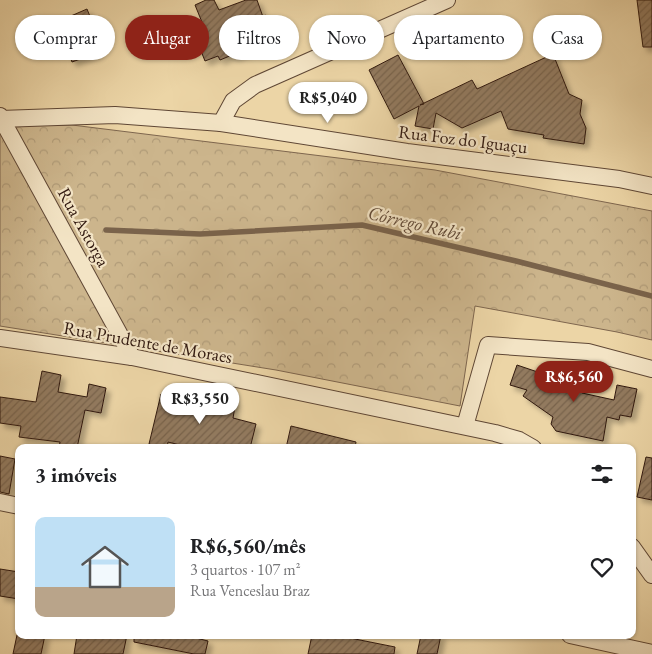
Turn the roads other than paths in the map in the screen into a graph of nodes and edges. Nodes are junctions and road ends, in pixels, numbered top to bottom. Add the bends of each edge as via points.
1 (447, 0) edge
2 (1, 118) edge
3 (221, 123) junction
4 (652, 186) edge
5 (0, 338) edge
6 (132, 356) junction
7 (652, 369) edge
8 (465, 426) junction
9 (526, 444) edge
10 (0, 502) edge
11 (15, 505) edge
12 (636, 548) edge
13 (636, 551) edge
14 (652, 552) edge
15 (652, 575) edge
16 (588, 639) edge
17 (652, 653) edge

1 - 3 street via 255,85 234,101
2 - 3 street, Rua Foz do Iguaçu via 115,115
2 - 6 street, Rua Astorga
3 - 4 street, Rua Foz do Iguaçu via 407,152 619,178
5 - 6 street, Rua Prudente de Moraes
6 - 8 street, Rua Prudente de Moraes
7 - 8 street via 588,352 488,345
8 - 9 street, Rua Prudente de Moraes
10 - 11 street
12 - 14 street
13 - 15 street
16 - 17 street

